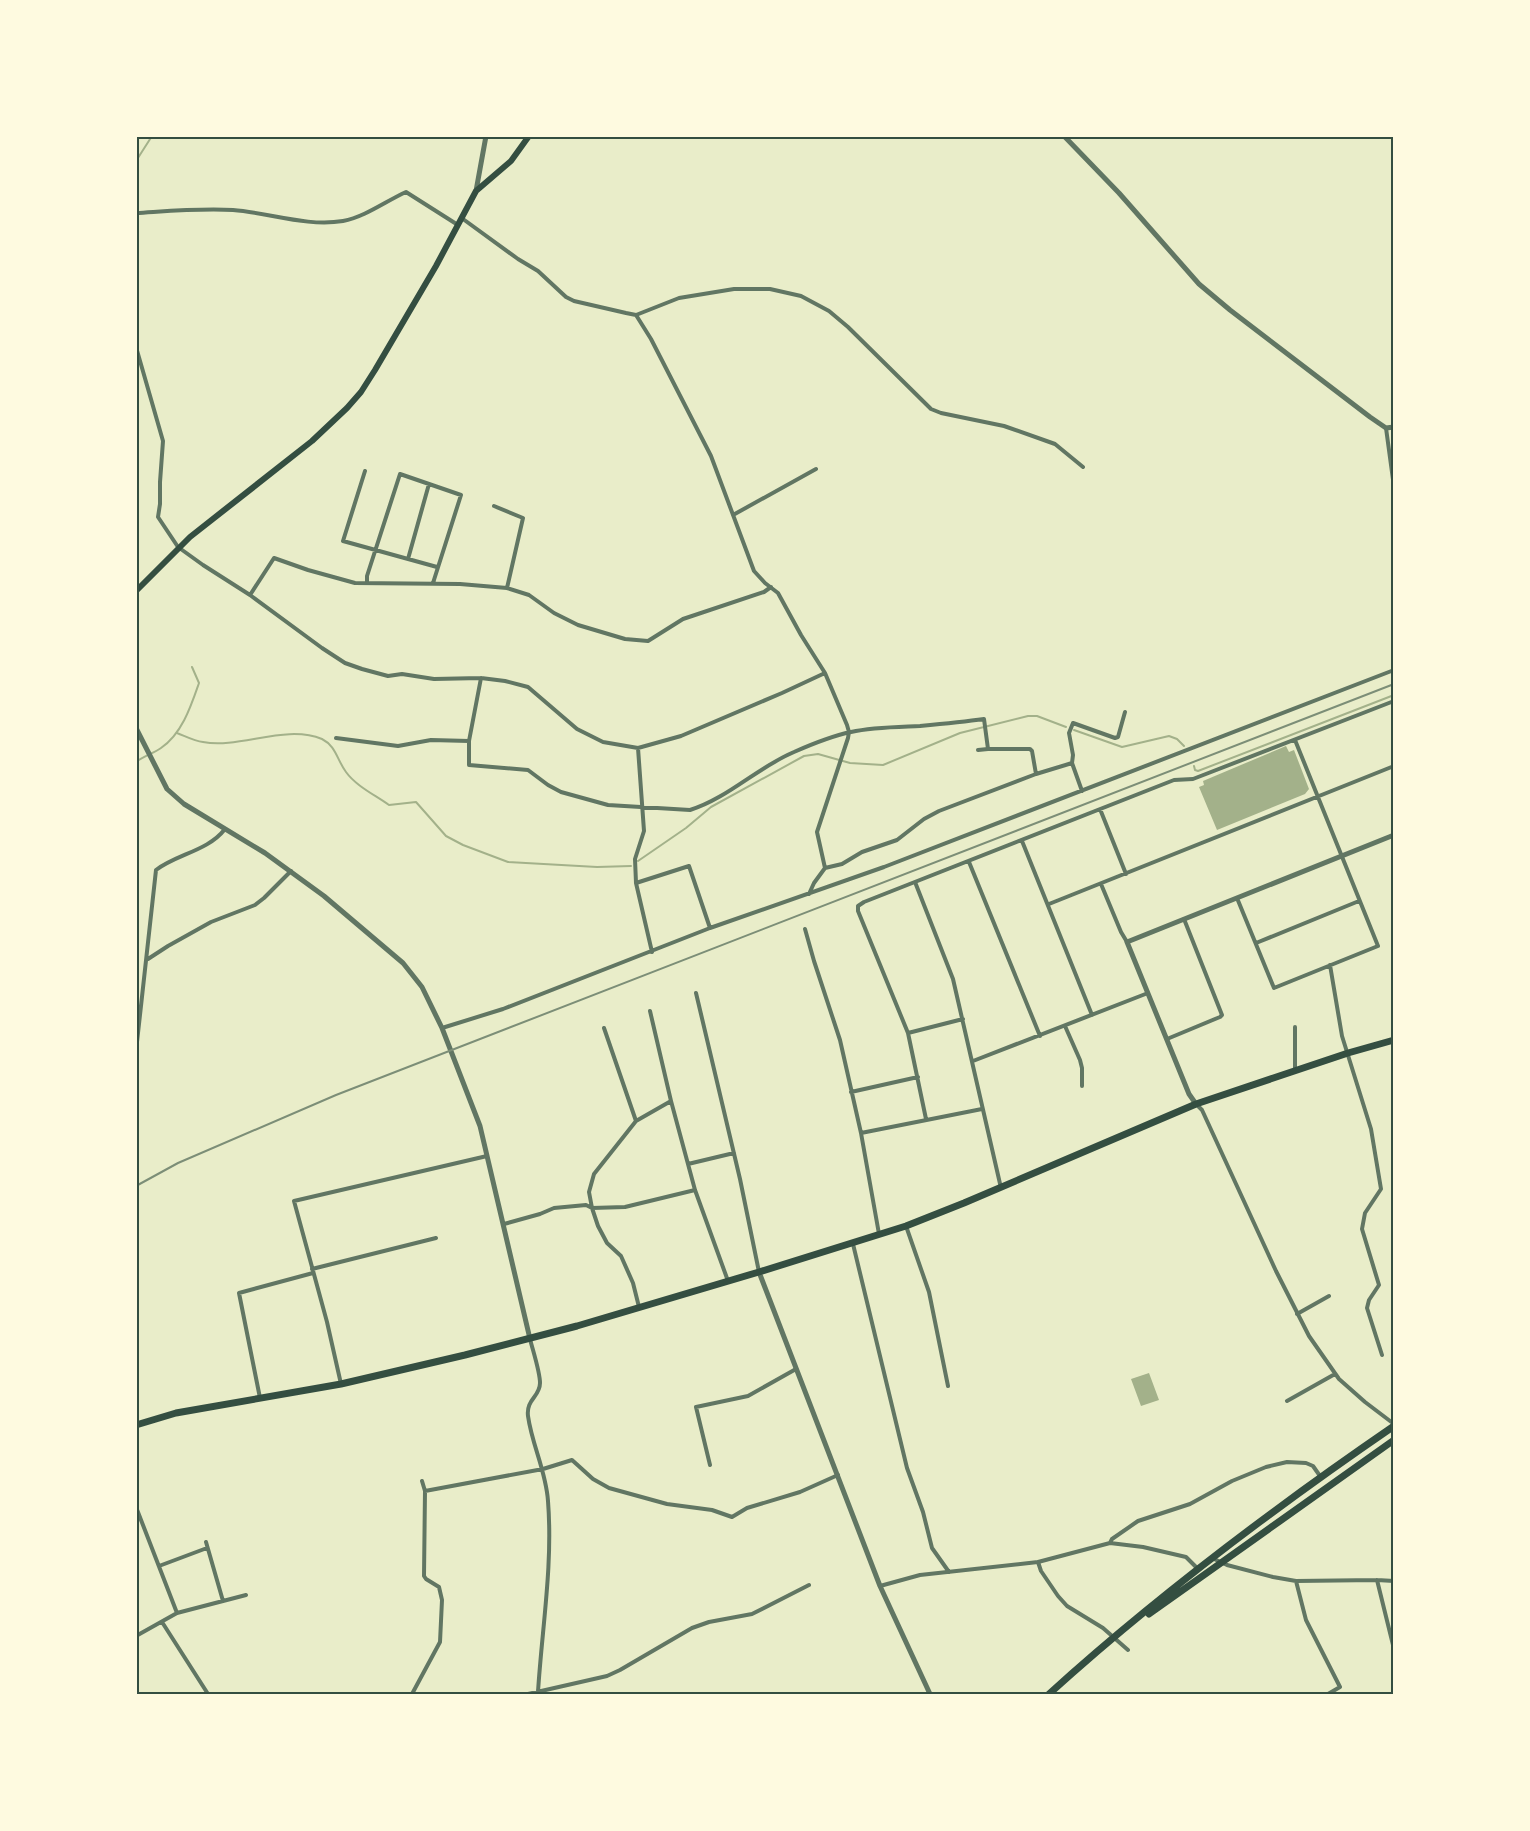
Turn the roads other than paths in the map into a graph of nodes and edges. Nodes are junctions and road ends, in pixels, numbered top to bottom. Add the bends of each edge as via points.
1 (486, 136) edge
2 (529, 136) edge
3 (1065, 136) edge
4 (476, 191) junction
5 (136, 213) edge
6 (463, 219) junction
7 (459, 226) junction
8 (636, 315) junction
9 (136, 347) edge
10 (1394, 427) edge
11 (1386, 428) junction
12 (1083, 467) dead end
13 (816, 469) dead end
14 (365, 471) dead end
15 (429, 484) junction
16 (1394, 487) edge
17 (494, 506) dead end
18 (733, 515) junction
19 (178, 547) junction
20 (376, 549) junction
21 (408, 559) junction
22 (437, 567) junction
23 (367, 583) junction
24 (433, 584) junction
25 (771, 587) junction
26 (507, 588) junction
27 (136, 591) edge
28 (250, 595) junction
29 (1394, 670) edge
30 (825, 673) junction
31 (481, 678) junction
32 (1394, 701) edge
33 (1125, 712) dead end
34 (136, 728) edge
35 (849, 732) junction
36 (336, 738) dead end
37 (1294, 739) junction
38 (469, 741) junction
39 (638, 748) junction
40 (988, 748) junction
41 (978, 750) dead end
42 (1072, 763) junction
43 (1394, 766) edge
44 (1036, 774) junction
45 (1082, 791) junction
46 (1317, 796) junction
47 (642, 808) junction
48 (1100, 809) junction
49 (225, 829) junction
50 (1394, 836) edge
51 (1022, 841) junction
52 (1341, 856) junction
53 (969, 862) junction
54 (825, 868) junction
55 (291, 871) junction
56 (1126, 874) junction
57 (915, 882) junction
58 (636, 883) junction
59 (1101, 884) junction
60 (808, 894) junction
61 (1237, 898) junction
62 (1359, 901) junction
63 (1048, 904) junction
64 (1184, 920) junction
65 (710, 928) junction
66 (805, 929) dead end
67 (1127, 942) junction
68 (1256, 943) junction
69 (651, 952) junction
70 (148, 959) junction
71 (1330, 965) junction
72 (696, 993) dead end
73 (1149, 993) junction
74 (650, 1011) dead end
75 (1092, 1015) junction
76 (963, 1019) junction
77 (1065, 1026) junction
78 (442, 1028) junction
79 (604, 1028) dead end
80 (1295, 1028) dead end
81 (908, 1033) junction
82 (1040, 1036) junction
83 (1167, 1039) junction
84 (1394, 1040) edge
85 (136, 1051) edge
86 (1348, 1053) junction
87 (974, 1061) junction
88 (1295, 1071) junction
89 (918, 1077) junction
90 (1082, 1086) dead end
91 (851, 1092) junction
92 (671, 1101) junction
93 (1196, 1104) junction
94 (982, 1109) junction
95 (926, 1119) junction
96 (636, 1121) junction
97 (861, 1133) junction
98 (734, 1154) junction
99 (488, 1155) junction
100 (688, 1164) junction
101 (1001, 1188) junction
102 (695, 1190) junction
103 (592, 1208) junction
104 (504, 1224) junction
105 (906, 1226) junction
106 (879, 1234) junction
107 (436, 1238) dead end
108 (852, 1243) junction
109 (313, 1271) junction
110 (759, 1272) junction
111 (728, 1282) junction
112 (1329, 1296) dead end
113 (639, 1308) junction
114 (1297, 1314) junction
115 (531, 1338) junction
116 (1382, 1355) dead end
117 (796, 1369) junction
118 (1335, 1374) junction
119 (341, 1384) junction
120 (948, 1386) dead end
121 (260, 1399) junction
122 (1287, 1401) dead end
123 (136, 1425) edge
124 (1394, 1425) edge
125 (1394, 1440) edge
126 (710, 1465) dead end
127 (543, 1469) junction
128 (838, 1475) junction
129 (1320, 1476) junction
130 (422, 1481) dead end
131 (425, 1491) junction
132 (136, 1508) edge
133 (142, 1523) junction
134 (136, 1526) edge
135 (1110, 1543) junction
136 (1211, 1558) junction
137 (1038, 1562) junction
138 (1220, 1563) junction
139 (159, 1566) junction
140 (1198, 1569) junction
141 (949, 1572) junction
142 (1377, 1580) junction
143 (1296, 1581) junction
144 (1394, 1581) edge
145 (809, 1585) dead end
146 (880, 1586) junction
147 (246, 1595) dead end
148 (223, 1600) junction
149 (177, 1613) junction
150 (162, 1622) junction
151 (136, 1636) edge
152 (1114, 1637) junction
153 (1394, 1649) edge
154 (1128, 1650) dead end
155 (538, 1692) junction
156 (208, 1695) edge
157 (412, 1695) edge
158 (528, 1695) edge
159 (930, 1695) edge
160 (1049, 1695) edge
161 (1328, 1695) edge

1 - 4 street
2 - 4 main road via 511,161
3 - 11 street via 1199,284
4 - 6 main road
5 - 7 street via 231,210 320,223 352,218 406,192
6 - 7 main road
6 - 8 street via 538,271 566,297
7 - 19 main road via 375,370 347,408 312,441
8 - 12 street via 679,298 734,289 770,288 801,296 848,327 931,409 1004,426 1055,444
8 - 18 street via 711,456
9 - 19 street via 163,441 158,517
10 - 11 street
11 - 16 street
13 - 18 street
14 - 20 street via 343,541
15 - 20 street via 400,474
15 - 21 street
15 - 22 street via 461,495
17 - 26 street via 523,518
18 - 25 street via 754,571
19 - 27 main road
19 - 28 street
20 - 21 street
20 - 23 street
21 - 22 street
22 - 24 street
23 - 24 street
23 - 28 street via 335,579 274,558
24 - 26 street
25 - 26 street via 683,619 648,641 578,625 529,595
25 - 30 street
28 - 31 street via 345,663 388,676
29 - 45 street
30 - 35 street
30 - 39 street via 681,736
31 - 38 street
31 - 39 street via 528,687 577,729 603,742
32 - 37 street
33 - 42 street via 1115,738 1073,723 1069,738
34 - 49 street via 167,789
35 - 40 street via 984,719
35 - 47 street via 791,753 703,806 690,810
35 - 54 street via 817,832
36 - 38 street via 398,746 431,740
37 - 46 street
37 - 48 street via 1193,779 1174,780
38 - 47 street via 469,765 528,770 561,792 608,805
39 - 47 street
40 - 41 street
40 - 44 street via 1030,749
42 - 44 street
42 - 45 street
43 - 46 street
44 - 54 street via 939,811 897,840
45 - 60 street
46 - 52 street
46 - 56 street
47 - 58 street via 644,831 634,859
48 - 51 street
48 - 56 street
49 - 55 street
49 - 70 street via 203,847 156,870
50 - 52 street
51 - 53 street
51 - 63 street
52 - 61 street
52 - 62 street
53 - 57 street
53 - 82 street
54 - 60 street
55 - 70 street via 255,905 211,922
55 - 78 street via 403,963 422,987
56 - 59 street
57 - 76 street via 953,979
57 - 81 street via 858,908
58 - 65 street via 689,866
58 - 69 street
59 - 63 street
59 - 67 street
60 - 65 street
61 - 64 street
61 - 68 street
62 - 68 street
62 - 71 street via 1378,946
63 - 75 street
64 - 67 street
64 - 83 street via 1222,1015
65 - 69 street
66 - 91 street via 840,1040
67 - 73 street
68 - 71 street via 1274,988
69 - 78 street
70 - 85 street
71 - 86 street
72 - 98 street
73 - 75 street
73 - 83 street
74 - 92 street
75 - 77 street
76 - 81 street
76 - 87 street
77 - 82 street
77 - 90 street via 1080,1060
78 - 99 street
79 - 96 street
80 - 88 street
81 - 89 street
82 - 87 street
83 - 93 street
84 - 86 main road
86 - 88 main road
86 - 116 street via 1371,1129 1381,1189 1365,1213 1362,1228 1379,1285 1367,1308
87 - 94 street
88 - 93 main road
89 - 91 street
89 - 95 street
91 - 97 street
92 - 96 street
92 - 100 street
93 - 101 main road
93 - 114 street
94 - 95 street
94 - 101 street
95 - 97 street
96 - 103 street via 594,1174
97 - 106 street
98 - 100 street
98 - 110 street
99 - 104 street
99 - 109 street via 294,1202
100 - 102 street
101 - 105 main road
102 - 103 street via 625,1207
102 - 111 street
103 - 104 street via 554,1208
103 - 113 street via 607,1243 621,1256
104 - 115 street
105 - 106 main road
105 - 120 street via 929,1292
106 - 108 main road
107 - 109 street
108 - 110 main road
108 - 141 street via 907,1468 932,1548
109 - 119 street
109 - 121 street via 239,1293
110 - 111 main road
110 - 117 street
111 - 113 main road
112 - 114 street
113 - 115 main road
114 - 118 street
115 - 119 main road
115 - 127 street via 540,1383 528,1404 528,1415
117 - 126 street via 748,1396 696,1407
117 - 128 street
118 - 122 street
118 - 124 street
119 - 121 main road
121 - 123 main road via 176,1413
124 - 129 main road
125 - 138 main road
127 - 128 street via 572,1460 592,1479 609,1488 732,1517
127 - 131 street
127 - 155 street via 548,1501 549,1569
128 - 146 street
129 - 135 street via 1306,1463 1266,1467 1190,1504 1138,1521
129 - 136 main road
130 - 131 street
131 - 157 street via 424,1576 441,1589 440,1637
132 - 133 street
133 - 134 street
133 - 139 street
135 - 137 street
135 - 140 street via 1186,1557
136 - 138 street
136 - 140 main road
137 - 141 street
137 - 152 street via 1067,1606
138 - 143 street
138 - 152 main road
139 - 148 street via 207,1545
139 - 149 street
140 - 152 main road
141 - 146 street
142 - 143 street
142 - 144 street
142 - 153 street
143 - 161 street via 1306,1620 1340,1687
145 - 155 street via 752,1614 692,1628 608,1676
146 - 159 street
147 - 148 street
148 - 149 street
149 - 150 street
150 - 151 street
150 - 156 street
152 - 154 street
152 - 160 main road
155 - 158 street

